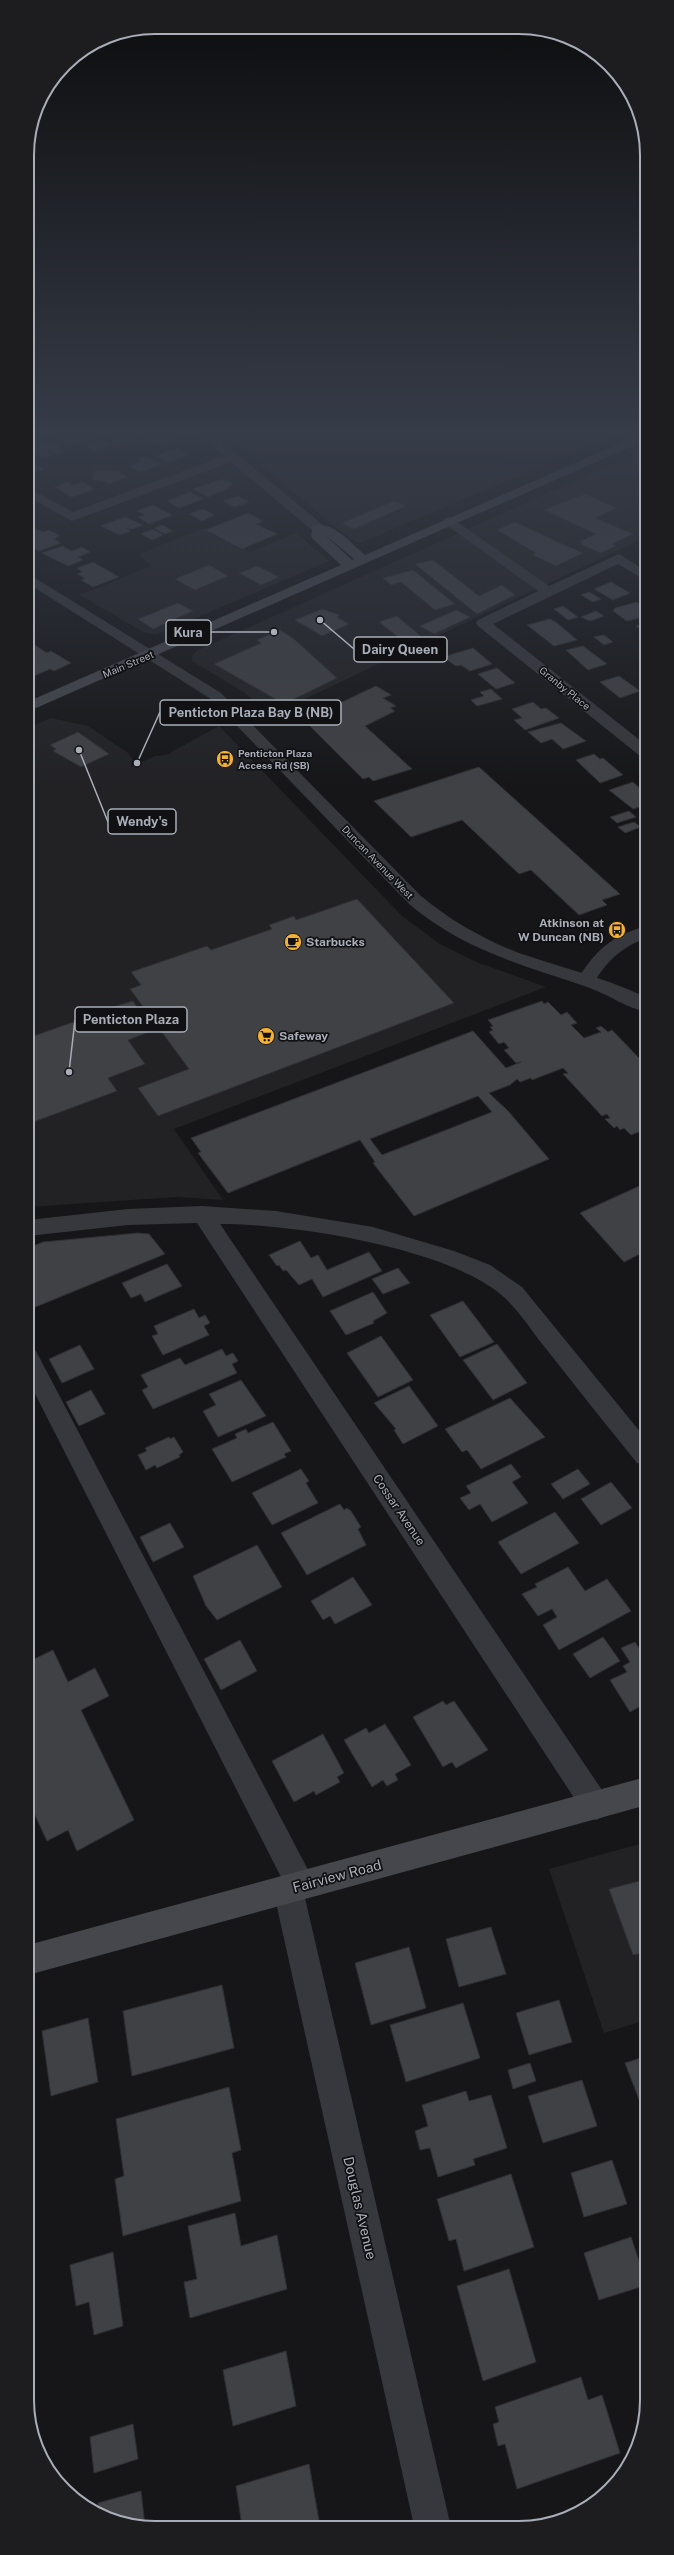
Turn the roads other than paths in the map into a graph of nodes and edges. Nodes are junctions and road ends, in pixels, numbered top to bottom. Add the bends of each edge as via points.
1 (334, 551) edge
2 (353, 551) edge
3 (383, 551) edge
4 (491, 551) edge
5 (363, 560) junction
6 (350, 566) junction
7 (640, 573) edge
8 (34, 581) edge
9 (548, 592) junction
10 (151, 654) junction
11 (34, 705) edge
12 (640, 748) edge
13 (640, 934) edge
14 (586, 980) junction
15 (640, 1003) edge
16 (202, 1214) junction
17 (34, 1227) edge
18 (34, 1370) edge
19 (640, 1449) edge
20 (640, 1793) edge
21 (596, 1806) junction
22 (295, 1887) junction
23 (34, 1958) edge
24 (432, 2521) edge

1 - 6 main road
2 - 5 main road
3 - 5 main road, Main Street
4 - 9 street
5 - 6 main road, Main Street
6 - 10 main road, Main Street
7 - 9 street via 619,558
8 - 10 street, Duncan Avenue West
9 - 12 street, Granby Place via 483,623
10 - 11 main road, Main Street
10 - 14 street, Duncan Avenue West via 202,686 228,706 410,895 444,923 515,958
13 - 14 street via 601,955
14 - 15 street, Duncan Avenue West
16 - 17 street via 168,1213 115,1217
16 - 19 street via 289,1220 340,1228 394,1240 447,1256 490,1275 514,1293
16 - 21 street, Cossar Avenue
18 - 22 street, Douglas Avenue
20 - 21 main road, Fairview Road
21 - 22 main road, Fairview Road
22 - 23 main road, Fairview Road
22 - 24 street, Douglas Avenue

